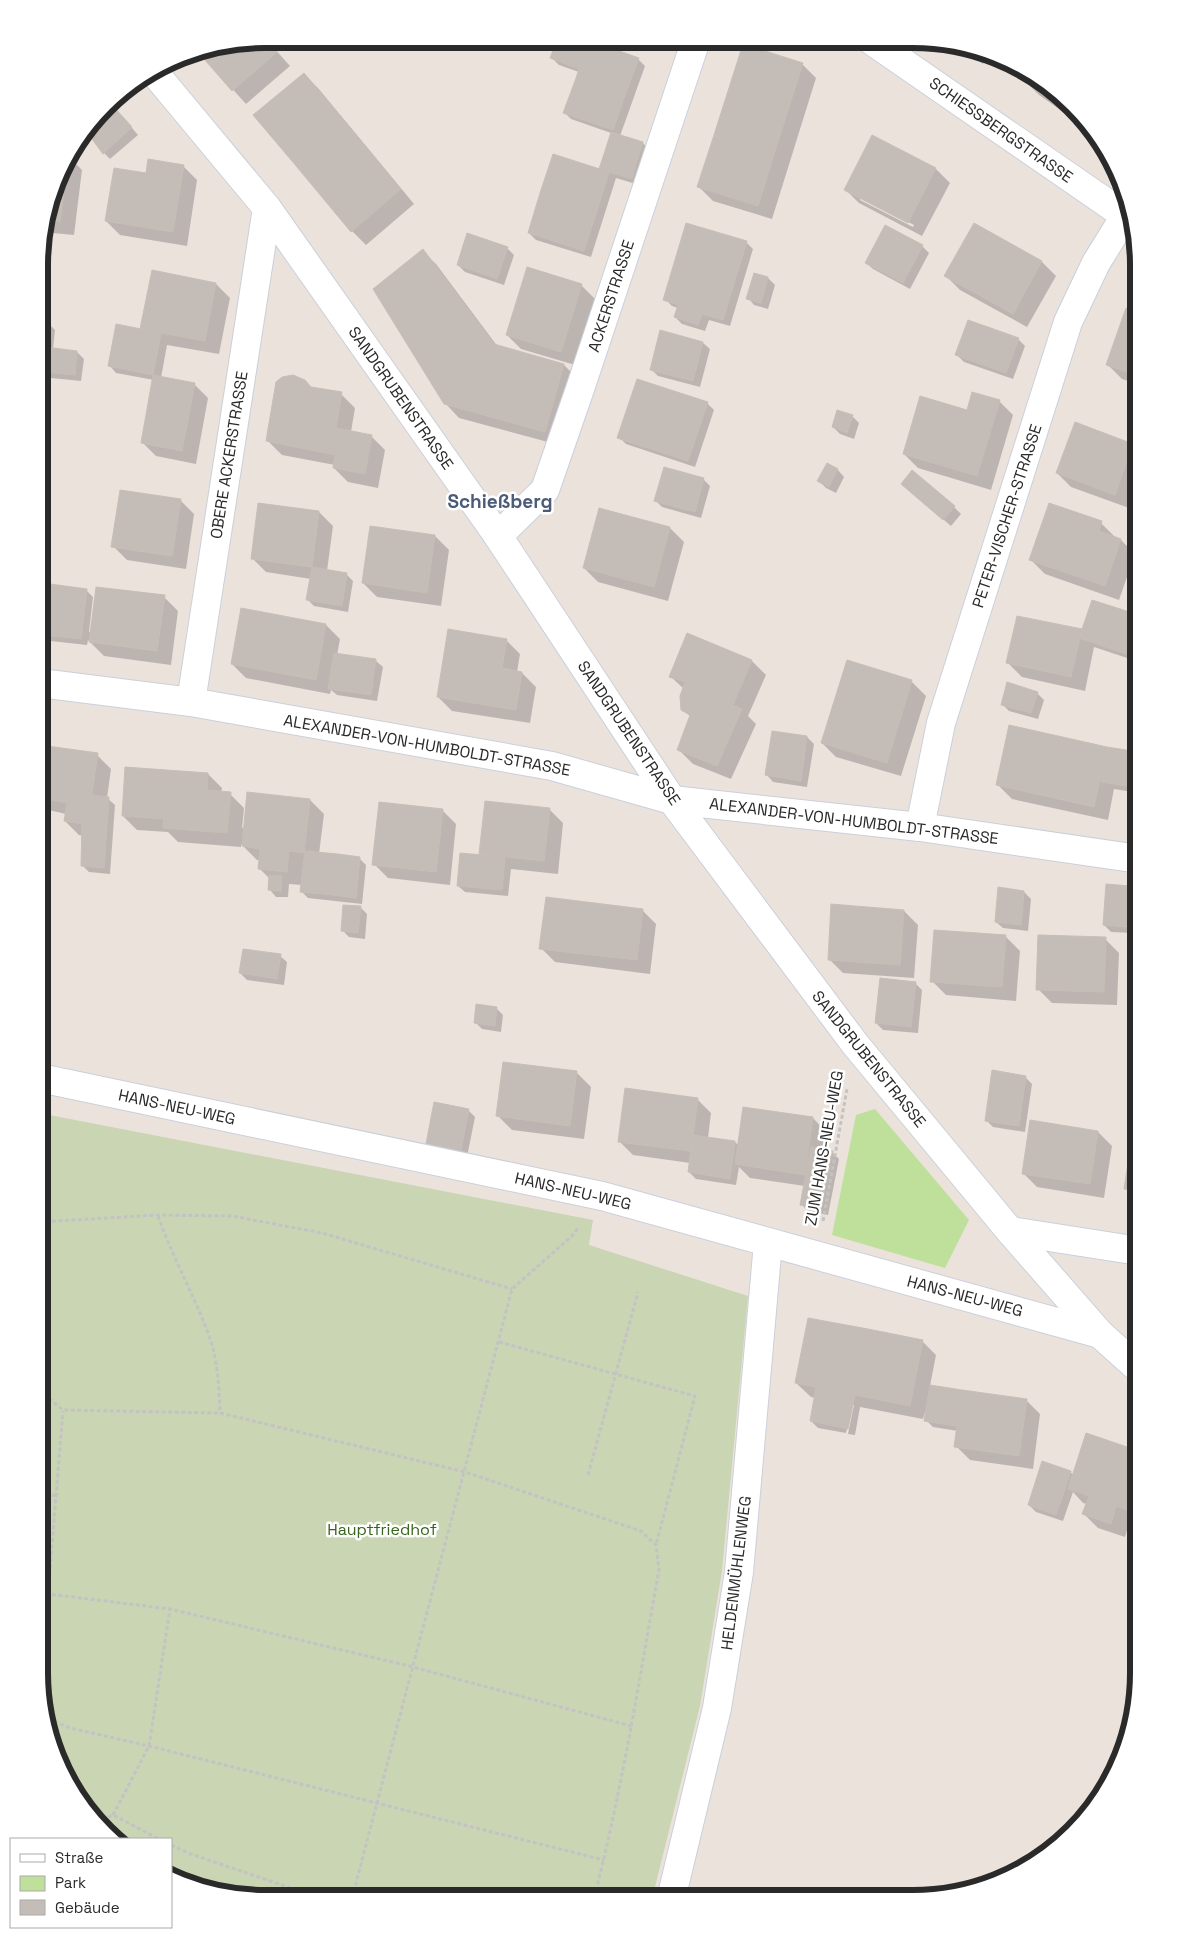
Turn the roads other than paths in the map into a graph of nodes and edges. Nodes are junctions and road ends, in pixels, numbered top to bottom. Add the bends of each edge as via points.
1 (693, 48) edge
2 (884, 48) edge
3 (157, 76) edge
4 (267, 208) junction
5 (1125, 216) edge
6 (1126, 221) edge
7 (498, 536) junction
8 (48, 684) edge
9 (191, 702) junction
10 (672, 800) junction
11 (920, 827) junction
12 (1130, 858) edge
13 (48, 1080) edge
14 (1010, 1231) junction
15 (768, 1243) junction
16 (1130, 1250) edge
17 (1100, 1334) junction
18 (1130, 1361) edge
19 (673, 1890) edge

1 - 7 street, ACKERSTRASSE via 545,490
2 - 5 street, SCHIESSBERGSTRASSE
3 - 4 street, SANDGRUBENSTRASSE
4 - 7 street, SANDGRUBENSTRASSE
4 - 9 street, OBERE ACKERSTRASSE
6 - 11 street, PETER-VISCHER-STRASSE via 1096,264 1068,322 941,723
7 - 10 street, SANDGRUBENSTRASSE
8 - 9 street, ALEXANDER-VON-HUMBOLDT-STRASSE
9 - 10 street, ALEXANDER-VON-HUMBOLDT-STRASSE via 552,766
10 - 11 street, ALEXANDER-VON-HUMBOLDT-STRASSE
10 - 14 street, SANDGRUBENSTRASSE via 855,1044
11 - 12 street, ALEXANDER-VON-HUMBOLDT-STRASSE
13 - 15 street, HANS-NEU-WEG via 602,1196
14 - 16 street
14 - 17 street, SANDGRUBENSTRASSE
15 - 17 street, HANS-NEU-WEG
15 - 19 street, HELDENMÜHLENWEG via 739,1572 717,1708
17 - 18 street, SANDGRUBENSTRASSE

